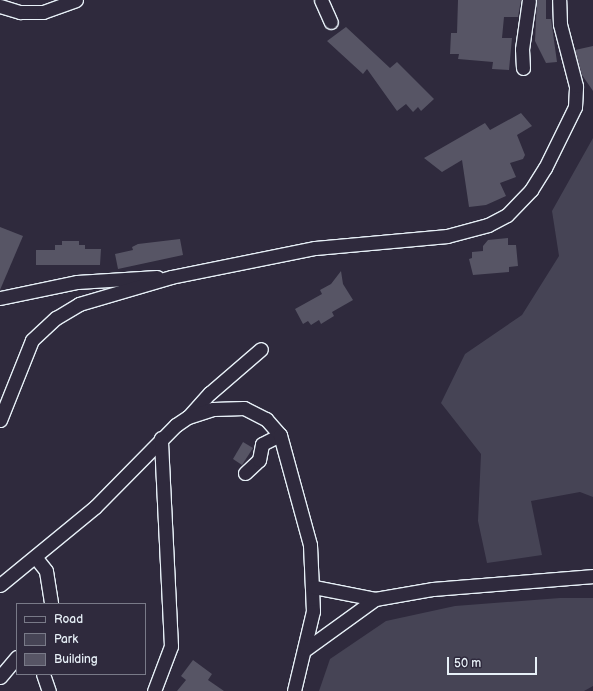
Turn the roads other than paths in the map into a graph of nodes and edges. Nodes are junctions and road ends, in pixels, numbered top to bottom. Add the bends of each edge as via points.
1 (76, 0) edge
2 (322, 0) edge
3 (529, 0) edge
4 (559, 0) edge
5 (0, 6) edge
6 (331, 22) dead end
7 (523, 68) dead end
8 (171, 277) junction
9 (0, 298) edge
10 (261, 349) dead end
11 (188, 417) junction
12 (0, 420) edge
13 (280, 435) junction
14 (161, 438) junction
15 (245, 473) dead end
16 (36, 558) junction
17 (593, 576) edge
18 (0, 585) edge
19 (314, 587) junction
20 (375, 599) junction
21 (51, 603) edge
22 (306, 649) junction
23 (16, 659) edge
24 (43, 675) edge
25 (0, 677) edge
26 (49, 691) edge
27 (154, 691) edge
28 (294, 691) edge

1 - 5 street via 43,12 20,12
2 - 6 street
3 - 7 street via 522,49
4 - 8 street via 560,24 576,86 575,108 545,168 531,190 507,215 488,225 447,236 315,248
8 - 9 street via 77,282
8 - 12 street via 79,304 56,318 32,340 25,351
10 - 11 street via 210,392
11 - 13 street via 213,409 244,408 266,419
11 - 14 street
13 - 15 street via 262,444 259,460
13 - 19 street via 310,545
14 - 16 street via 95,507
14 - 27 street via 171,646
16 - 18 street
16 - 21 street via 46,571
17 - 20 street via 433,589
19 - 20 street
19 - 22 street
20 - 22 street
22 - 28 street
23 - 25 street
24 - 26 street

